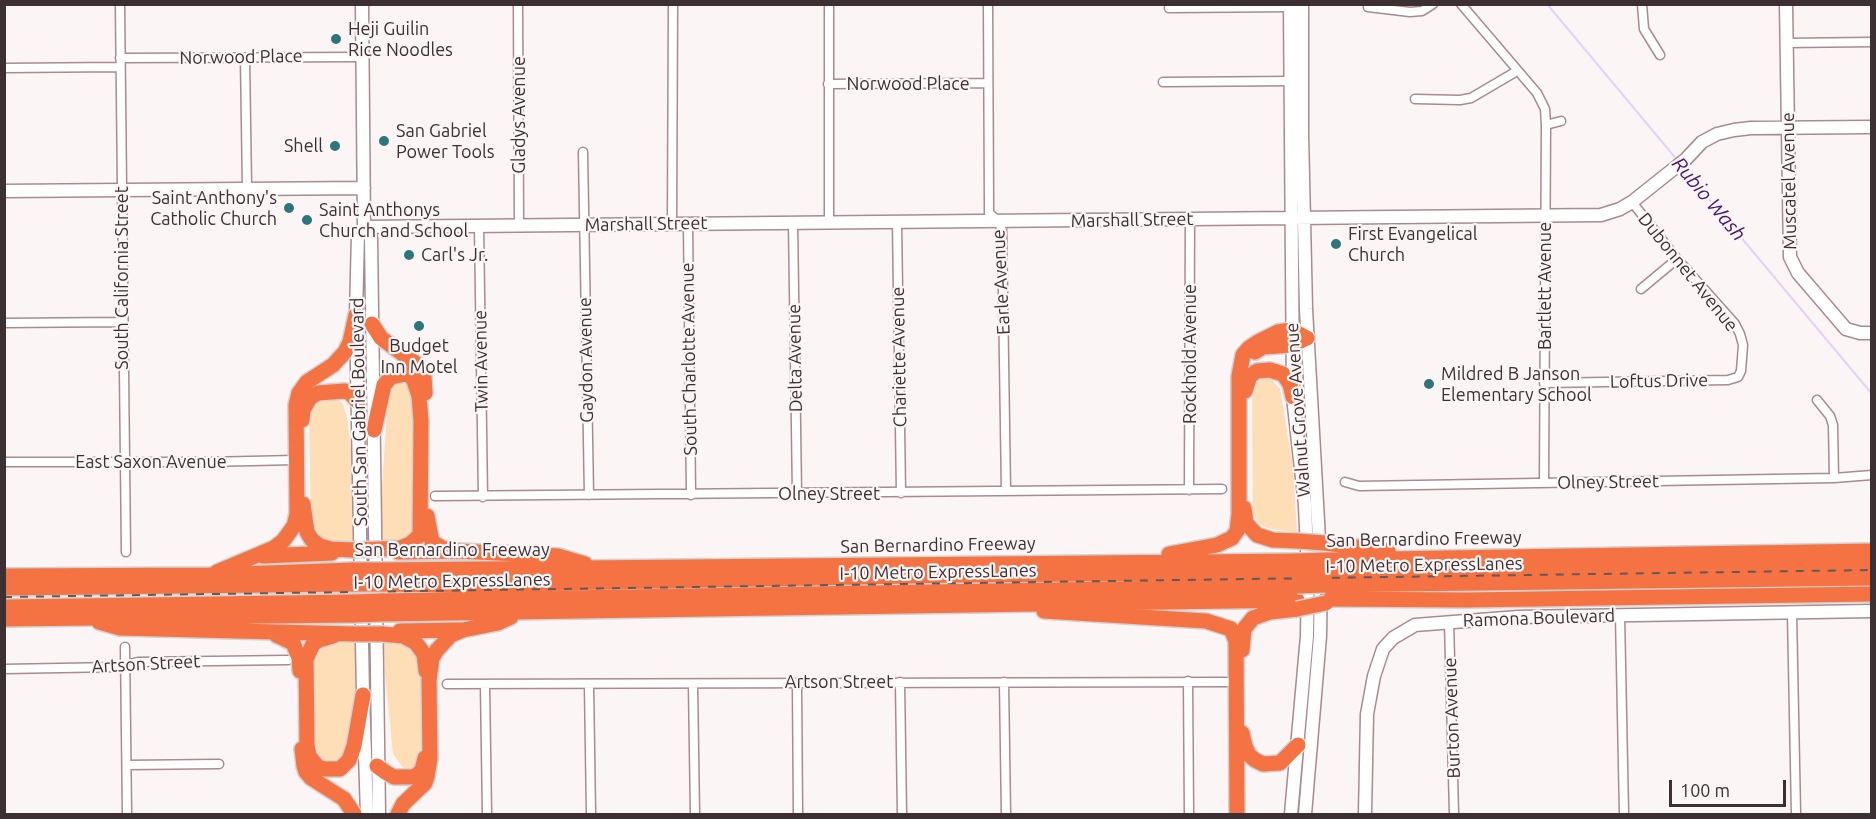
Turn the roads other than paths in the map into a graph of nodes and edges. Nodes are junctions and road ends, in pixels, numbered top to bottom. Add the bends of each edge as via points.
1 (120, 4) edge
2 (362, 4) edge
3 (518, 4) edge
4 (673, 4) edge
5 (829, 4) edge
6 (988, 4) edge
7 (1434, 4) edge
8 (1461, 4) edge
9 (1642, 4) edge
10 (1786, 4) edge
11 (1296, 6) edge
12 (1368, 7) dead end
13 (1169, 8) dead end
14 (1872, 42) edge
15 (1786, 43) junction
16 (1660, 55) dead end
17 (363, 57) junction
18 (245, 58) junction
19 (120, 63) junction
20 (4, 68) edge
21 (1517, 71) junction
22 (1296, 81) junction
23 (1163, 82) dead end
24 (987, 83) junction
25 (828, 84) junction
26 (1415, 99) dead end
27 (1561, 121) dead end
28 (1546, 125) junction
29 (1787, 128) junction
30 (1872, 128) edge
31 (583, 152) dead end
32 (248, 188) junction
33 (364, 188) junction
34 (121, 190) junction
35 (4, 191) edge
36 (1632, 202) junction
37 (1545, 216) junction
38 (1298, 218) junction
39 (1190, 219) junction
40 (998, 221) junction
41 (793, 222) junction
42 (829, 222) junction
43 (897, 222) junction
44 (672, 223) junction
45 (688, 223) junction
46 (584, 224) junction
47 (519, 225) junction
48 (479, 226) junction
49 (364, 227) junction
50 (1677, 259) junction
51 (1641, 290) dead end
52 (356, 315) junction
53 (122, 322) junction
54 (4, 323) edge
55 (372, 324) junction
56 (1872, 333) edge
57 (1292, 338) junction
58 (1307, 338) junction
59 (1738, 377) joint
60 (1544, 383) junction
61 (1245, 391) junction
62 (1293, 397) junction
63 (1817, 400) dead end
64 (358, 402) junction
65 (374, 430) junction
66 (297, 460) junction
67 (4, 462) edge
68 (124, 462) junction
69 (1872, 475) edge
70 (1834, 478) junction
71 (1345, 482) dead end
72 (1544, 483) junction
73 (1222, 489) dead end
74 (1189, 490) junction
75 (1006, 492) junction
76 (901, 493) junction
77 (797, 494) junction
78 (589, 495) junction
79 (691, 495) junction
80 (435, 496) dead end
81 (483, 497) junction
82 (381, 549) junction
83 (353, 550) junction
84 (458, 551) junction
85 (1872, 551) edge
86 (126, 552) dead end
87 (251, 557) junction
88 (1436, 557) junction
89 (1127, 561) junction
90 (1872, 563) edge
91 (600, 569) junction
92 (209, 575) junction
93 (4, 576) edge
94 (353, 577) junction
95 (381, 577) junction
96 (1872, 578) edge
97 (1297, 586) junction
98 (1327, 586) junction
99 (4, 588) edge
100 (1872, 594) edge
101 (1003, 604) junction
102 (4, 607) edge
103 (354, 608) junction
104 (382, 608) junction
105 (1872, 611) edge
106 (519, 613) junction
107 (1792, 613) junction
108 (1620, 615) junction
109 (82, 617) junction
110 (4, 619) edge
111 (1449, 621) junction
112 (463, 630) junction
113 (267, 633) junction
114 (354, 634) junction
115 (382, 634) junction
116 (125, 647) dead end
117 (288, 660) dead end
118 (127, 666) junction
119 (4, 669) edge
120 (1188, 681) junction
121 (900, 682) junction
122 (1004, 682) junction
123 (1231, 682) dead end
124 (796, 683) junction
125 (447, 684) dead end
126 (589, 684) junction
127 (693, 684) junction
128 (485, 685) junction
129 (363, 694) junction
130 (1242, 733) junction
131 (1298, 745) junction
132 (219, 764) dead end
133 (127, 765) junction
134 (377, 766) junction
135 (127, 814) edge
136 (354, 814) edge
137 (367, 814) edge
138 (379, 814) edge
139 (398, 814) edge
140 (487, 814) edge
141 (591, 814) edge
142 (695, 814) edge
143 (798, 814) edge
144 (902, 814) edge
145 (1006, 814) edge
146 (1189, 814) edge
147 (1237, 814) edge
148 (1242, 814) edge
149 (1291, 814) edge
150 (1305, 814) edge
151 (1365, 814) edge
152 (1454, 814) edge
153 (1624, 814) edge
154 (1796, 814) edge

1 - 19 street, South California Street
2 - 17 street, South San Gabriel Boulevard
3 - 47 street, Gladys Avenue
4 - 44 street
5 - 25 street
6 - 24 street, Earle Avenue
7 - 12 street via 1410,12
8 - 21 street, Bartlett Avenue
9 - 16 street via 1644,29
10 - 15 street, Muscatel Avenue
11 - 13 street
11 - 22 street, Walnut Grove Avenue
14 - 15 street
15 - 29 street, Muscatel Avenue
17 - 18 street, Norwood Place
17 - 33 street, South San Gabriel Boulevard
18 - 19 street, Norwood Place
18 - 32 street
19 - 20 street, Norwood Place
19 - 34 street, South California Street
21 - 26 street via 1471,98
21 - 28 street, Bartlett Avenue via 1537,93 1545,109
22 - 23 street
22 - 38 street, Walnut Grove Avenue
24 - 25 street, Norwood Place
24 - 40 street, Earle Avenue via 989,213
25 - 42 street
27 - 28 street
28 - 37 street, Bartlett Avenue
29 - 30 street, Marshall Street
29 - 36 street, Marshall Street via 1717,134 1702,142
29 - 56 street, Muscatel Avenue via 1793,264 1842,325 1853,332
31 - 46 street, Gaydon Avenue
32 - 33 street
32 - 34 street
33 - 49 street, South San Gabriel Boulevard
34 - 35 street
34 - 53 street, South California Street
36 - 37 street, Marshall Street via 1601,215
36 - 50 street, Dubonnet Avenue
37 - 38 street, Marshall Street
37 - 60 street, Bartlett Avenue
38 - 39 street, Marshall Street
38 - 57 street, Walnut Grove Avenue
38 - 58 street, Walnut Grove Avenue
39 - 40 street, Marshall Street
39 - 74 street, Rockhold Avenue
40 - 43 street, Marshall Street
40 - 75 street, Earle Avenue via 1002,230
41 - 42 street, Marshall Street
41 - 45 street, Marshall Street
41 - 77 street, Delta Avenue
42 - 43 street, Marshall Street
43 - 76 street, Chariette Avenue
44 - 45 street, Marshall Street
44 - 46 street, Marshall Street
45 - 79 street, South Charlotte Avenue
46 - 47 street, Marshall Street
46 - 78 street, Gaydon Avenue
47 - 48 street, Marshall Street
48 - 49 street, Marshall Street
48 - 81 street, Twin Avenue
49 - 52 street, South San Gabriel Boulevard via 358,234
49 - 55 street, South San Gabriel Boulevard via 371,235
50 - 51 street
50 - 59 street, Dubonnet Avenue via 1735,324 1743,345
52 - 64 street, South San Gabriel Boulevard
52 - 66 highway via 345,352 306,382 299,393
53 - 54 street
53 - 68 street, South California Street
55 - 65 street, South San Gabriel Boulevard
55 - 84 highway via 381,338 421,370 425,389 429,535 437,545
57 - 58 highway
57 - 61 highway via 1252,353 1245,372
57 - 62 street, Walnut Grove Avenue
57 - 89 highway via 1278,332 1243,355 1239,514 1232,538 1216,545
58 - 150 street, Walnut Grove Avenue via 1321,584
59 - 60 street, Loftus Drive
60 - 72 street, Bartlett Avenue
61 - 62 highway via 1250,376 1269,370 1283,374
61 - 88 highway, bridge via 1244,509 1246,523 1257,535
62 - 131 street, Walnut Grove Avenue via 1308,574
63 - 70 street via 1833,425
64 - 83 highway via 350,393 318,393 310,398 302,419 306,532 320,546
64 - 129 street, South San Gabriel Boulevard
65 - 82 highway via 384,385 391,376 406,374 413,378 421,421 420,535 400,548
65 - 134 street, South San Gabriel Boulevard
66 - 68 street, East Saxon Avenue
66 - 87 highway via 294,526 274,548
67 - 68 street, East Saxon Avenue
68 - 86 street, South California Street
69 - 70 street, Olney Street
70 - 72 street, Olney Street
71 - 72 street, Olney Street via 1359,486
73 - 74 street, Olney Street
74 - 75 street, Olney Street
75 - 76 street, Olney Street
76 - 77 street, Olney Street
77 - 79 street, Olney Street
78 - 79 street, Olney Street
78 - 81 street, Olney Street
80 - 81 street, Olney Street
82 - 83 highway, bridge
82 - 84 highway
83 - 87 highway
84 - 91 highway via 558,556
85 - 88 highway, San Bernardino Freeway
87 - 92 highway
88 - 98 highway, San Bernardino Freeway
89 - 91 highway, San Bernardino Freeway
89 - 97 highway, San Bernardino Freeway
90 - 98 highway, I-10 Metro ExpressLanes
91 - 95 highway, San Bernardino Freeway
92 - 93 highway, San Bernardino Freeway
92 - 94 highway, San Bernardino Freeway
94 - 95 highway, San Bernardino Freeway, bridge
94 - 99 highway, I-10 Metro ExpressLanes
95 - 97 highway, I-10 Metro ExpressLanes via 457,585 946,575
96 - 98 highway, I-10 Metro ExpressLanes
97 - 98 highway, bridge
97 - 98 highway, I-10 Metro ExpressLanes, bridge
97 - 98 highway, San Bernardino Freeway, bridge
97 - 101 highway, San Bernardino Freeway
97 - 104 highway, I-10 Metro ExpressLanes
97 - 130 highway via 1244,628
98 - 100 highway, San Bernardino Freeway via 1467,600
101 - 106 highway, San Bernardino Freeway
101 - 147 highway via 1056,613 1206,621 1231,629 1236,642
102 - 103 highway, I-10 Metro ExpressLanes
103 - 104 highway, I-10 Metro ExpressLanes, bridge
103 - 109 highway
104 - 106 highway, San Bernardino Freeway
105 - 107 street, Ramona Boulevard
106 - 112 highway via 498,623
107 - 108 street, Ramona Boulevard
107 - 154 street
108 - 111 street, Ramona Boulevard
108 - 153 street
109 - 110 highway
109 - 113 highway via 120,628
111 - 151 street, Ramona Boulevard via 1415,625 1383,649 1367,714
111 - 152 street, Burton Avenue
112 - 115 highway
112 - 139 highway via 443,642 432,658 428,777
113 - 114 highway
113 - 136 highway via 289,640 297,652 306,772 344,799
114 - 115 highway, bridge
114 - 129 highway via 319,640 306,659 307,745 309,756 318,767 340,770 349,760
115 - 134 highway via 411,639 424,654 425,764 417,775 394,777
116 - 118 street
117 - 118 street, Artson Street via 138,662
118 - 119 street, Artson Street
118 - 133 street
120 - 122 street, Artson Street
120 - 123 street, Artson Street
120 - 146 street
121 - 122 street, Artson Street
121 - 124 street, Artson Street
121 - 144 street
122 - 145 street
124 - 127 street, Artson Street
124 - 143 street
125 - 128 street, Artson Street
126 - 127 street, Artson Street
126 - 128 street, Artson Street
126 - 141 street
127 - 142 street
128 - 140 street
129 - 137 street, South San Gabriel Boulevard
130 - 131 highway via 1249,755 1263,764 1280,763
130 - 148 highway
131 - 149 street, Walnut Grove Avenue
132 - 133 street
133 - 135 street
134 - 138 street, South San Gabriel Boulevard

